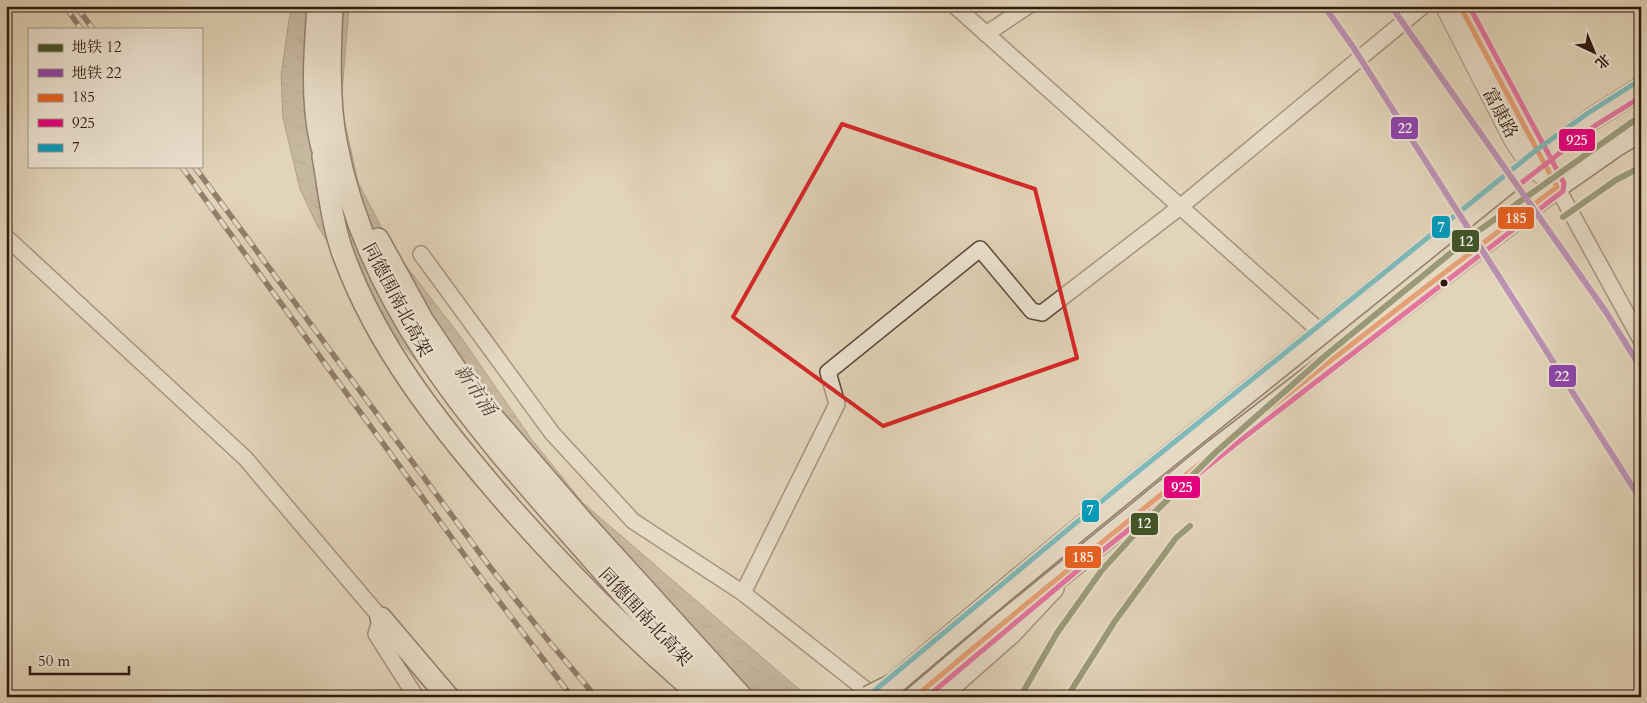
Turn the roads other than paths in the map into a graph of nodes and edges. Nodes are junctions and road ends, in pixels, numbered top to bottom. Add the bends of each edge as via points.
1 (318, 6) edge
2 (332, 6) edge
3 (955, 6) edge
4 (1028, 6) edge
5 (1424, 6) edge
6 (1445, 6) edge
7 (1460, 6) edge
8 (986, 34) junction
9 (1641, 88) edge
10 (1641, 131) edge
11 (320, 138) junction
12 (1535, 161) junction
13 (343, 173) junction
14 (1557, 187) junction
15 (1180, 207) junction
16 (6, 237) edge
17 (421, 254) dead end
18 (1322, 333) junction
19 (1641, 340) edge
20 (1089, 552) junction
21 (743, 593) junction
22 (381, 618) junction
23 (637, 619) junction
24 (883, 692) edge
25 (416, 697) edge
26 (448, 697) edge
27 (702, 697) edge
28 (707, 697) edge
29 (722, 697) edge
30 (742, 697) edge
31 (868, 697) edge
32 (916, 697) edge
33 (943, 697) edge

1 - 11 main road, 同德围南北高架 via 315,83
2 - 13 main road, 同德围南北高架 via 332,101
3 - 8 street
4 - 8 street
5 - 15 street
6 - 12 street, 富康路 via 1512,137
7 - 12 street, 富康路
8 - 15 street
9 - 12 main road
10 - 14 main road
11 - 23 main road, 同德围南北高架 via 346,225 366,274 419,366 482,452
11 - 27 main road via 335,226 358,292 394,358 424,402 461,450 613,618
12 - 14 street, 富康路
12 - 18 main road
13 - 23 main road, 同德围南北高架 via 381,277 430,362 493,445
13 - 30 main road via 423,321 471,392 584,524
14 - 19 street
14 - 20 main road via 1223,444
15 - 18 street
15 - 21 street via 1042,313 1032,311 980,249 828,372 837,404
16 - 22 street via 245,458
17 - 21 street via 552,433 633,521
18 - 24 main road
20 - 32 main road
20 - 33 street via 1012,636
21 - 24 street
22 - 25 street via 376,634
22 - 26 main road
23 - 28 main road, 同德围南北高架 via 687,679
23 - 29 main road, 同德围南北高架
24 - 31 main road, bridge

